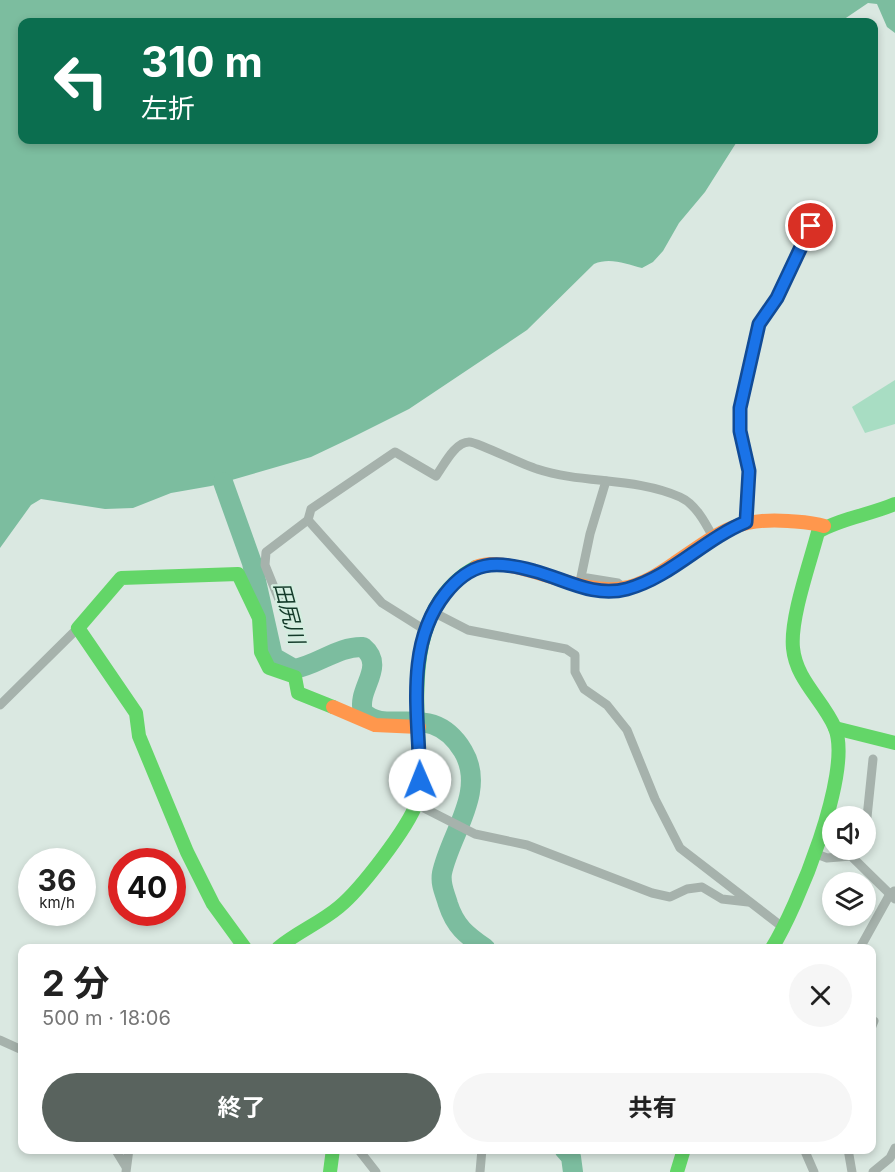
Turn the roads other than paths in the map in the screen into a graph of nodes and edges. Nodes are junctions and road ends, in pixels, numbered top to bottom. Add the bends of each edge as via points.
1 (811, 226) dead end
2 (606, 481) junction
3 (895, 504) edge
4 (308, 520) junction
5 (746, 522) junction
6 (824, 526) junction
7 (714, 539) junction
8 (626, 589) junction
9 (280, 602) dead end
10 (433, 612) junction
11 (78, 628) junction
12 (425, 630) junction
13 (0, 705) edge
14 (418, 721) junction
15 (835, 728) junction
16 (895, 743) edge
17 (873, 759) dead end
18 (416, 804) junction
19 (868, 806) edge
20 (814, 854) junction
21 (822, 856) edge
22 (860, 860) edge
23 (893, 894) edge
24 (750, 903) junction
25 (785, 929) junction
26 (242, 944) edge
27 (284, 944) edge
28 (775, 944) edge
29 (862, 944) edge
30 (0, 1040) edge
31 (18, 1048) edge
32 (895, 1149) edge
33 (118, 1154) edge
34 (129, 1154) edge
35 (332, 1154) edge
36 (361, 1154) edge
37 (482, 1154) edge
38 (682, 1154) edge
39 (806, 1154) edge
40 (849, 1154) edge
41 (127, 1170) edge
42 (330, 1172) edge
43 (376, 1172) edge
44 (480, 1172) edge
45 (677, 1172) edge
46 (814, 1172) edge
47 (852, 1172) edge
48 (873, 1172) edge

1 - 5 street via 777,298 759,324 740,408 740,431 749,471
2 - 4 street via 537,469 471,441 460,444 436,476 395,452 311,508
2 - 7 street via 647,487 682,498 700,514
2 - 8 street via 581,578 618,583
3 - 6 street
4 - 9 street via 266,552 265,565
4 - 12 street via 382,603
5 - 6 street via 778,520
5 - 7 street
6 - 15 street via 816,538 793,647 798,669
7 - 8 street via 663,573
8 - 10 street via 600,591 570,585 535,571 483,564 458,578
10 - 12 street
10 - 24 street via 468,630 566,649 575,655 575,672 584,689 607,705 627,730 680,848
11 - 13 street
11 - 14 street via 121,578 238,574 259,618 261,652 268,668 295,677 298,693 375,725
11 - 26 street via 136,713 139,736 188,852 213,904
12 - 14 street via 417,678
14 - 18 street via 420,780
15 - 16 street
15 - 20 street via 839,746 837,767
17 - 19 street
18 - 24 street via 475,834 527,845 652,893 670,897 702,887 722,899
18 - 27 street via 340,907
20 - 21 street
20 - 25 street
22 - 23 street
23 - 29 street
24 - 25 street
25 - 28 street
30 - 31 street
32 - 48 street
33 - 41 street
34 - 41 street
35 - 42 street
36 - 43 street
37 - 44 street
38 - 45 street
39 - 46 street
40 - 47 street

